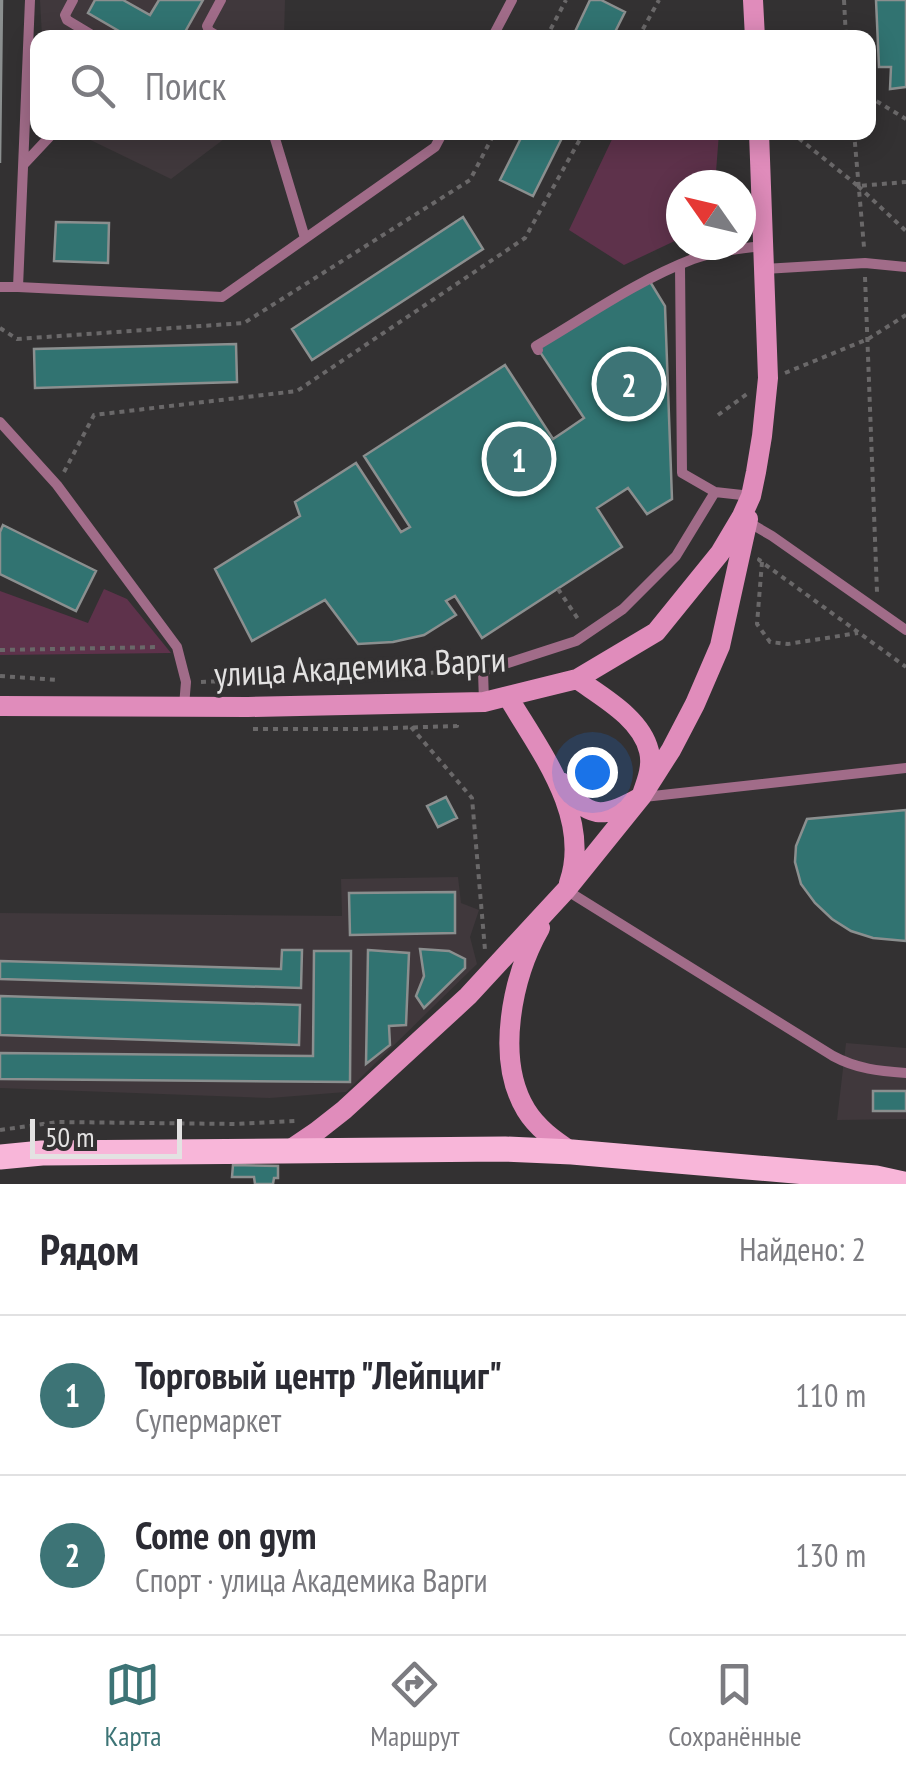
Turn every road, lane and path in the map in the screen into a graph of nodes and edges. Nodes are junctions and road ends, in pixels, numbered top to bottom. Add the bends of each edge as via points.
1 (30, 0) edge
2 (73, 0) edge
3 (221, 0) edge
4 (512, 0) edge
5 (566, 0) edge
6 (659, 0) edge
7 (753, 0) edge
8 (844, 0) edge
9 (84, 30) edge
10 (209, 30) edge
11 (496, 30) edge
12 (550, 30) edge
13 (642, 30) edge
14 (755, 30) edge
15 (846, 30) edge
16 (876, 101) edge
17 (906, 118) edge
18 (46, 140) edge
19 (274, 140) edge
20 (439, 140) edge
21 (579, 140) edge
22 (759, 140) edge
23 (801, 140) edge
24 (855, 140) edge
25 (23, 165) junction
26 (906, 182) edge
27 (858, 186) junction
28 (906, 231) edge
29 (305, 238) junction
30 (763, 246) junction
31 (865, 263) junction
32 (680, 266) junction
33 (906, 268) edge
34 (764, 269) junction
35 (18, 286) junction
36 (0, 288) edge
37 (906, 315) edge
38 (868, 338) junction
39 (538, 350) dead end
40 (768, 378) junction
41 (718, 415) dead end
42 (0, 422) edge
43 (756, 472) junction
44 (57, 485) junction
45 (715, 492) junction
46 (750, 496) junction
47 (747, 522) junction
48 (772, 536) junction
49 (762, 562) junction
50 (558, 589) dead end
51 (877, 610) junction
52 (578, 619) dead end
53 (906, 630) edge
54 (858, 633) junction
55 (177, 647) junction
56 (0, 650) edge
57 (906, 667) edge
58 (483, 671) junction
59 (0, 676) edge
60 (577, 678) junction
61 (58, 680) dead end
62 (186, 682) junction
63 (508, 697) junction
64 (484, 702) junction
65 (0, 706) edge
66 (184, 707) junction
67 (456, 726) dead end
68 (411, 728) junction
69 (246, 729) dead end
70 (548, 765) junction
71 (906, 768) edge
72 (641, 797) junction
73 (566, 890) junction
74 (486, 959) dead end
75 (906, 1073) edge
76 (310, 1120) dead end
77 (0, 1130) edge
78 (288, 1151) junction
79 (572, 1152) junction
80 (0, 1157) edge
81 (904, 1184) edge

1 - 25 lane
2 - 9 lane via 65,15
3 - 10 lane
4 - 11 lane
5 - 12 path
6 - 13 path
7 - 14 street
8 - 15 path
16 - 17 path
18 - 25 lane
19 - 29 lane
20 - 29 lane
21 - 44 path via 524,238 298,391 94,415
22 - 30 street, улица Академика Варги
23 - 27 path
24 - 27 path
25 - 35 lane
26 - 27 path
27 - 28 path
27 - 31 path
29 - 35 lane via 222,296
30 - 32 lane via 725,250
30 - 34 street, улица Академика Варги
31 - 33 lane
31 - 34 lane
31 - 38 path
32 - 39 lane
32 - 45 lane via 682,474
34 - 40 street, улица Академика Варги
35 - 36 lane
37 - 38 path
38 - 40 path
38 - 51 path
40 - 41 path
40 - 43 street, улица Академика Варги
42 - 44 lane
43 - 46 street, улица Академика Варги
43 - 47 street
44 - 55 lane
45 - 46 lane
45 - 58 lane via 676,556 623,609 576,641
46 - 60 street, улица Академика Варги via 720,553 656,632
47 - 48 lane
47 - 72 street via 720,646
48 - 49 path
48 - 51 lane
49 - 54 path
49 - 54 path via 757,624 770,642
50 - 52 path
51 - 53 lane
54 - 57 path
55 - 56 path
55 - 62 lane
58 - 62 path
58 - 64 lane
59 - 61 path
60 - 63 street, улица Академика Варги
60 - 72 street via 640,732 649,751
62 - 66 lane
63 - 64 street, улица Академика Варги
63 - 70 street
64 - 66 street, улица Академика Варги
65 - 66 street, улица Академика Варги
67 - 68 path
68 - 69 path
68 - 74 path via 472,798
70 - 72 street via 590,812 613,813
70 - 73 street via 575,835 576,864
71 - 72 lane
72 - 73 street
73 - 75 lane via 833,1056 868,1070
73 - 78 street via 400,1060
73 - 79 street via 537,933 518,980 509,1048 512,1080 526,1110
76 - 77 path via 58,1122
78 - 79 main road
78 - 80 main road
79 - 81 main road

